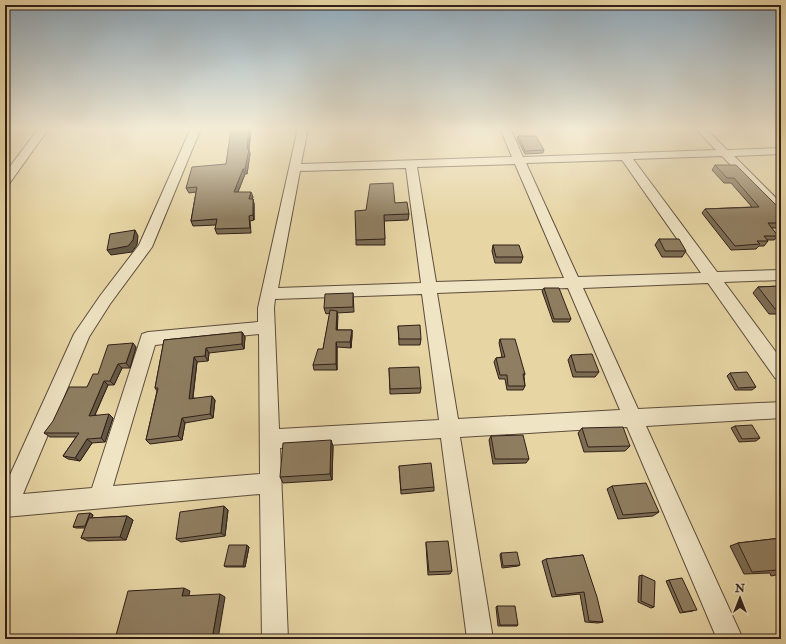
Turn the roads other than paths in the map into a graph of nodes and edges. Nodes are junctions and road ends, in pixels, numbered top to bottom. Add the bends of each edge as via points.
1 (21, 158) edge
2 (183, 158) edge
3 (297, 158) edge
4 (589, 158) edge
5 (627, 158) edge
6 (730, 158) edge
7 (520, 160) junction
8 (412, 164) junction
9 (295, 168) junction
10 (6, 178) edge
11 (781, 210) edge
12 (781, 276) edge
13 (713, 278) junction
14 (574, 283) junction
15 (430, 288) junction
16 (269, 294) junction
17 (267, 327) junction
18 (781, 373) edge
19 (781, 410) edge
20 (633, 418) junction
21 (450, 428) junction
22 (270, 438) junction
23 (271, 483) junction
24 (99, 498) junction
25 (6, 506) edge
26 (275, 639) edge
27 (480, 639) edge
28 (730, 639) edge

1 - 10 street
2 - 25 street via 145,246 82,334
3 - 9 street
4 - 7 street
5 - 13 street
6 - 11 street
7 - 8 street
7 - 14 street
8 - 9 street
8 - 15 street
9 - 16 street
12 - 13 street
13 - 14 street
13 - 18 street
14 - 15 street
14 - 20 street
15 - 16 street
15 - 21 street
16 - 17 street via 266,308
17 - 22 street
17 - 24 street via 148,339
19 - 20 street
20 - 21 street
20 - 28 street
21 - 22 street
21 - 27 street
22 - 23 street
23 - 24 street
23 - 26 street
24 - 25 street

